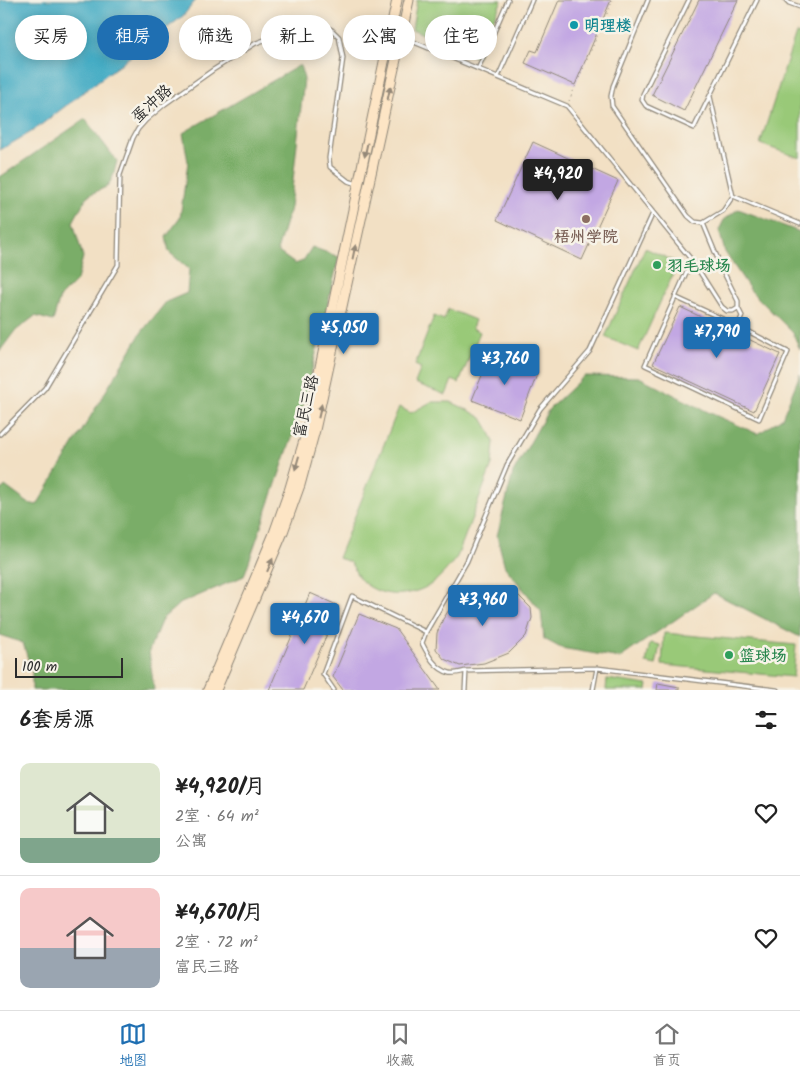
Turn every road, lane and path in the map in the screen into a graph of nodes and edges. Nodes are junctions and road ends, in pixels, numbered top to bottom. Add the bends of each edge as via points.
1 (397, 0) edge
2 (409, 0) edge
3 (508, 0) edge
4 (532, 0) edge
5 (613, 0) edge
6 (648, 0) edge
7 (689, 0) edge
8 (758, 0) edge
9 (786, 0) edge
10 (800, 7) edge
11 (406, 15) edge
12 (415, 43) edge
13 (396, 60) edge
14 (478, 69) junction
15 (498, 77) junction
16 (710, 96) junction
17 (567, 106) junction
18 (359, 184) junction
19 (733, 196) junction
20 (653, 212) junction
21 (703, 223) junction
22 (800, 224) edge
23 (694, 263) junction
24 (675, 297) junction
25 (738, 308) junction
26 (738, 326) junction
27 (0, 434) edge
28 (426, 632) junction
29 (597, 668) junction
30 (466, 671) junction
31 (208, 690) edge
32 (216, 690) edge
33 (334, 690) edge
34 (465, 690) edge
35 (593, 690) edge
36 (777, 690) edge

1 -> 18 main road, 富民三路
2 - 11 main road, 富民三路
3 - 14 lane
4 - 15 lane
5 - 17 path
6 - 21 lane via 613,86 612,106 688,216
7 - 16 lane via 642,100 646,106 694,128
8 - 16 lane
9 - 10 lane
12 - 14 lane
32 -> 13 main road, 富民三路 via 283,532 316,430
14 - 15 lane
15 - 17 lane
16 - 19 lane
17 - 20 lane
18 - 27 lane, 蛋冲路 via 348,181 330,167 343,58 339,37 332,30 322,25 311,25 289,31 256,43 205,76 146,120 134,138 120,175 118,265 45,388
18 -> 31 main road, 富民三路 via 312,405 295,469 273,536
19 - 21 lane via 723,211
19 - 22 lane
20 - 23 lane
20 - 28 lane via 590,351 540,409 507,465 468,561
21 - 25 lane via 738,301
23 - 24 lane
23 - 25 lane via 722,307 727,311
24 - 26 lane
24 - 26 lane via 645,365 760,419 788,352
25 - 26 lane via 742,316
28 - 30 lane via 422,643 437,666 450,673
28 - 33 lane via 352,596 323,674
29 - 30 lane
29 - 35 lane
29 - 36 lane
30 - 34 lane

